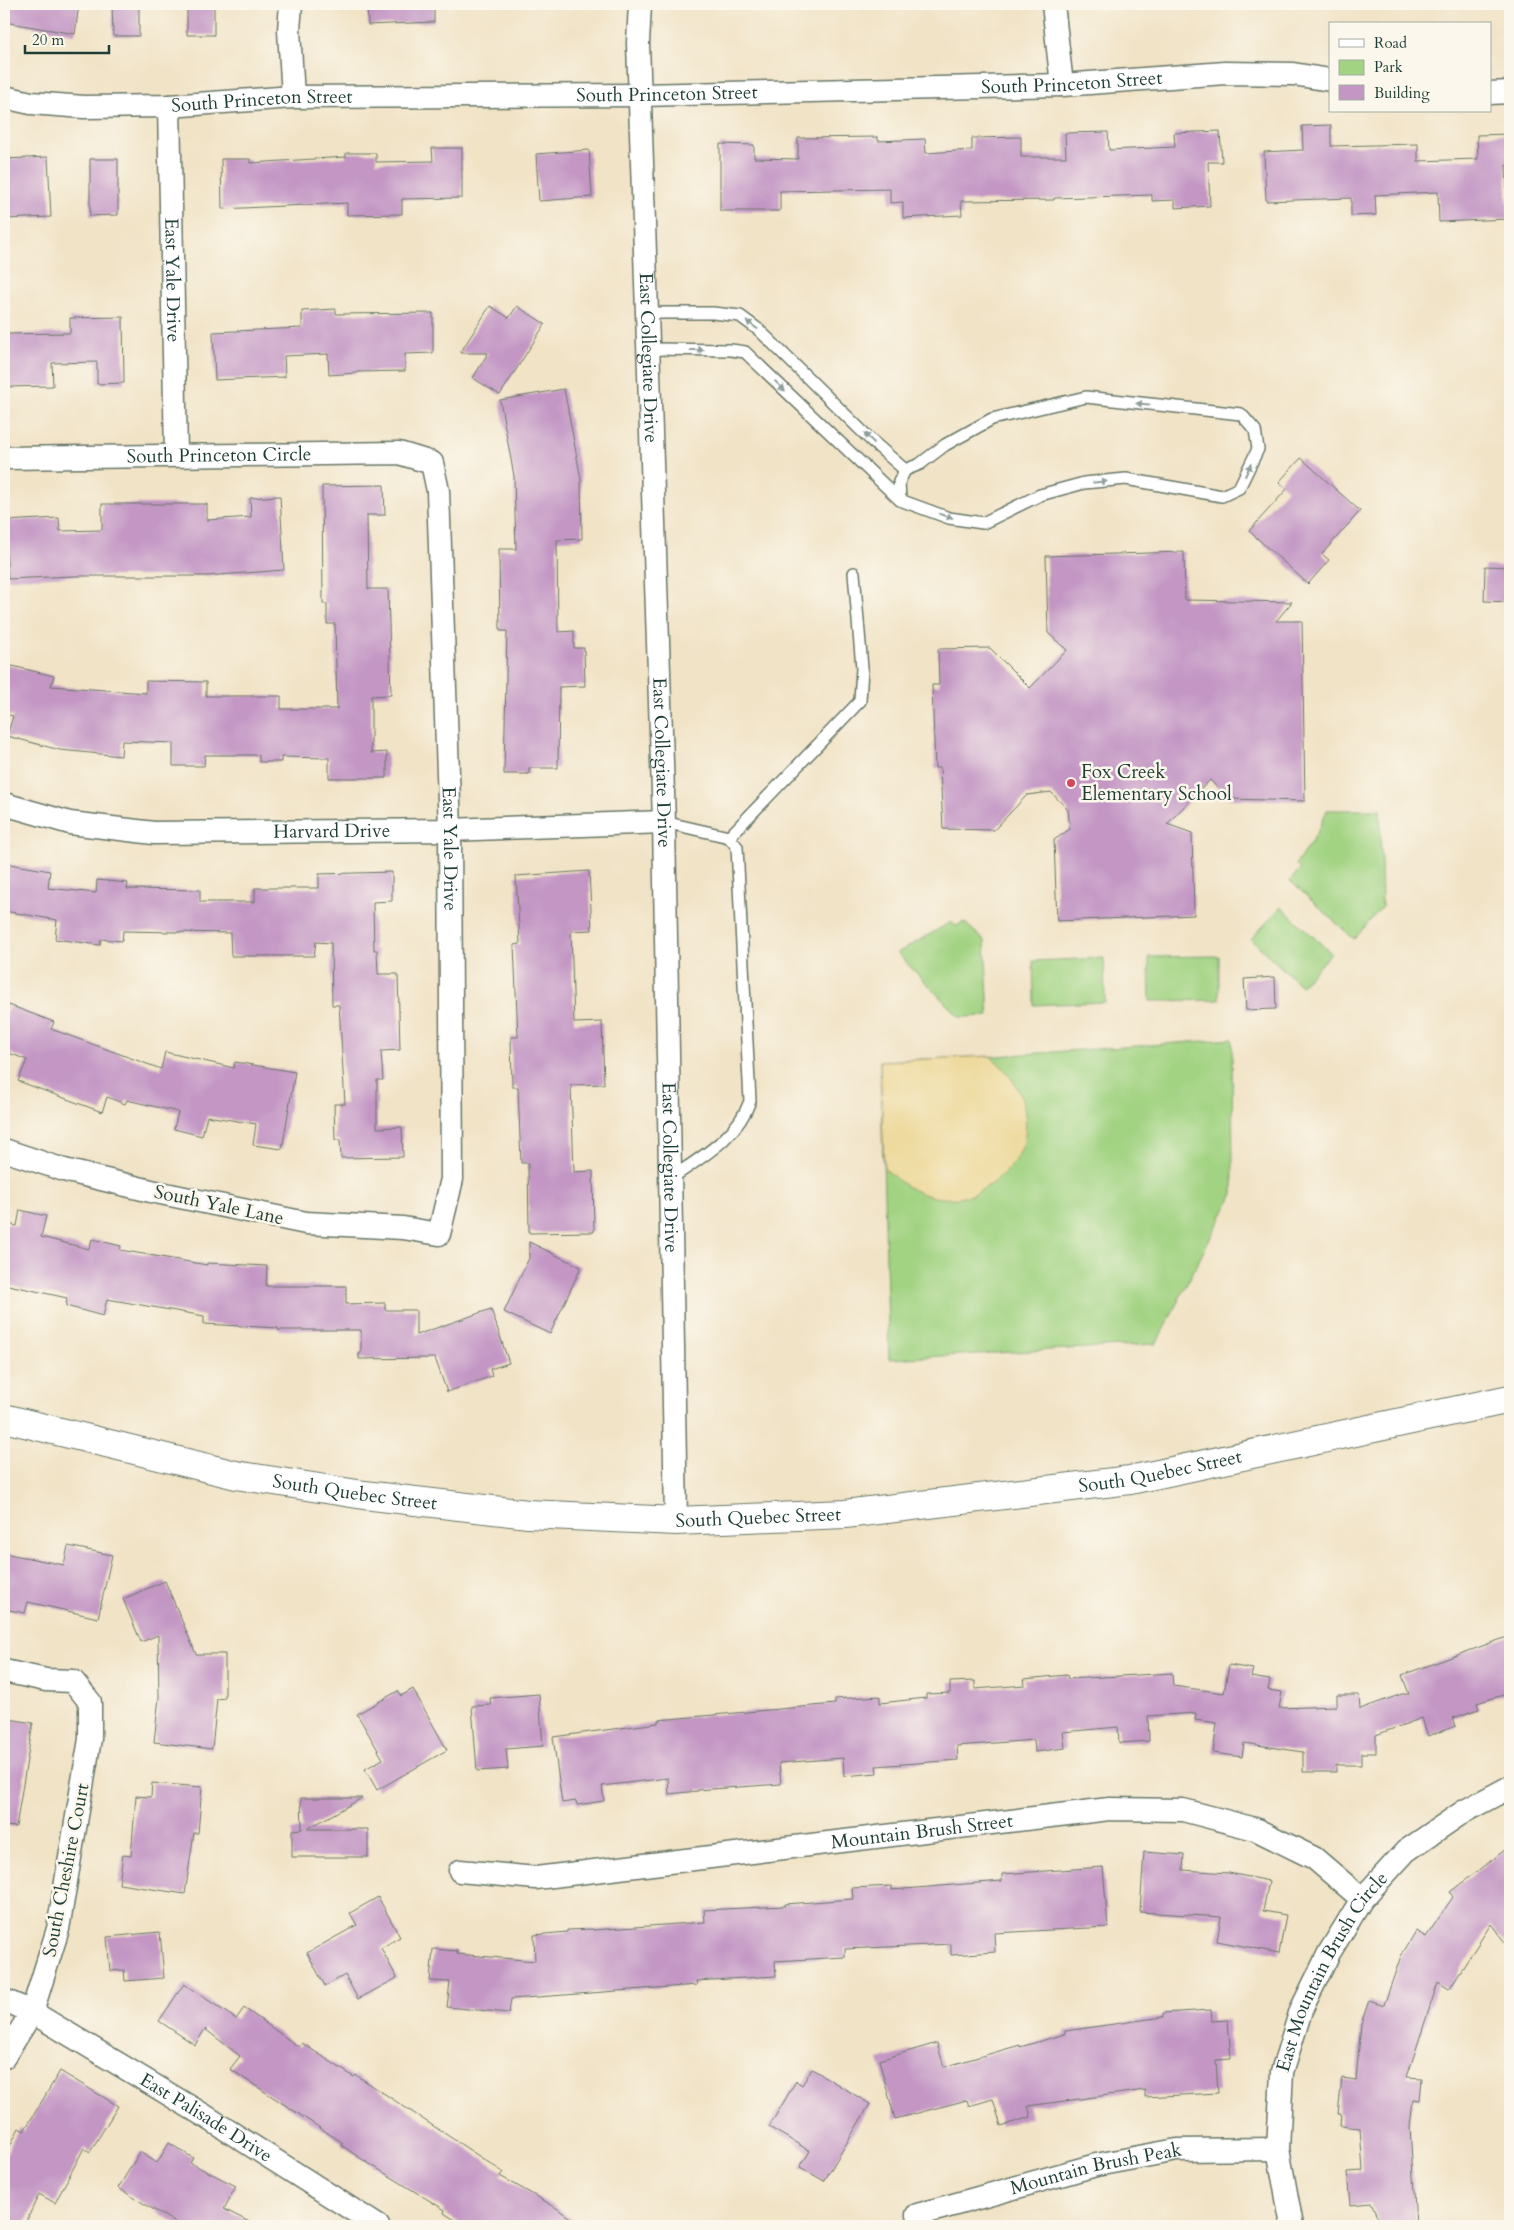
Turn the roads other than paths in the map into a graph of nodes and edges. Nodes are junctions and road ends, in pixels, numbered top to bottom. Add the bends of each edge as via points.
1 (291, 4) edge
2 (640, 4) edge
3 (1053, 4) edge
4 (1329, 80) edge
5 (1062, 85) junction
6 (1510, 92) edge
7 (1492, 93) edge
8 (640, 95) junction
9 (293, 96) junction
10 (4, 97) edge
11 (169, 106) junction
12 (648, 313) junction
13 (649, 349) junction
14 (176, 454) junction
15 (4, 458) edge
16 (432, 463) joint
17 (905, 470) junction
18 (900, 500) junction
19 (854, 572) dead end
20 (4, 804) edge
21 (664, 822) junction
22 (450, 830) junction
23 (729, 837) junction
24 (4, 1150) edge
25 (670, 1179) junction
26 (439, 1234) joint
27 (1510, 1399) edge
28 (4, 1418) edge
29 (676, 1521) junction
30 (4, 1670) edge
31 (1510, 1787) edge
32 (460, 1871) dead end
33 (1362, 1899) junction
34 (4, 2000) edge
35 (32, 2012) junction
36 (4, 2057) edge
37 (1278, 2149) junction
38 (917, 2215) dead end
39 (378, 2226) edge
40 (1292, 2226) edge

1 - 9 street via 289,30
2 - 8 street, East Collegiate Drive
3 - 5 street
4 - 5 street, South Princeton Street via 1292,74 1225,73
5 - 8 street, South Princeton Street
6 - 7 street
8 - 9 street, South Princeton Street
8 - 12 street, East Collegiate Drive
9 - 11 street, South Princeton Street
10 - 11 street, South Princeton Street via 31,103 84,107
11 - 14 street, East Yale Drive
12 - 13 street, East Collegiate Drive
17 -> 12 lane via 759,330 740,316
13 -> 18 lane via 745,352
13 - 21 street, East Collegiate Drive
14 - 15 street, South Princeton Circle
14 - 16 street, South Princeton Circle via 399,453
16 - 22 street, East Yale Drive via 438,491
17 - 18 lane via 899,482
18 -> 17 lane via 949,518 982,523 1040,496 1084,484 1126,479 1222,496 1239,488 1258,449 1255,430 1241,414 1086,397 992,419
19 - 23 lane via 862,668 860,701
20 - 22 street, Harvard Drive via 70,823 154,832
21 - 22 street, Harvard Drive
21 - 23 lane
21 - 25 street, East Collegiate Drive
22 - 26 street, East Yale Drive via 452,1179
23 - 25 lane via 737,847 750,1101 744,1117 728,1137
24 - 26 street, South Yale Lane via 64,1170 306,1223 403,1228
25 - 29 street, East Collegiate Drive
27 - 29 main road, South Quebec Street via 1130,1480 845,1514
28 - 29 main road, South Quebec Street via 236,1475 344,1492 528,1514
30 - 35 street, South Cheshire Court via 46,1680 74,1681 90,1702 90,1739 58,1929
31 - 33 street, East Mountain Brush Circle via 1464,1812 1406,1851
32 - 33 street, Mountain Brush Street via 536,1878 1109,1809 1183,1810 1255,1829 1314,1858
33 - 37 street, East Mountain Brush Circle via 1329,1953 1301,2010 1282,2072
34 - 35 street, East Palisade Drive
35 - 36 street, South Cheshire Court
35 - 39 street, East Palisade Drive via 205,2116
37 - 38 street, Mountain Brush Peak via 1168,2152 1096,2165
37 - 40 street, East Mountain Brush Circle

